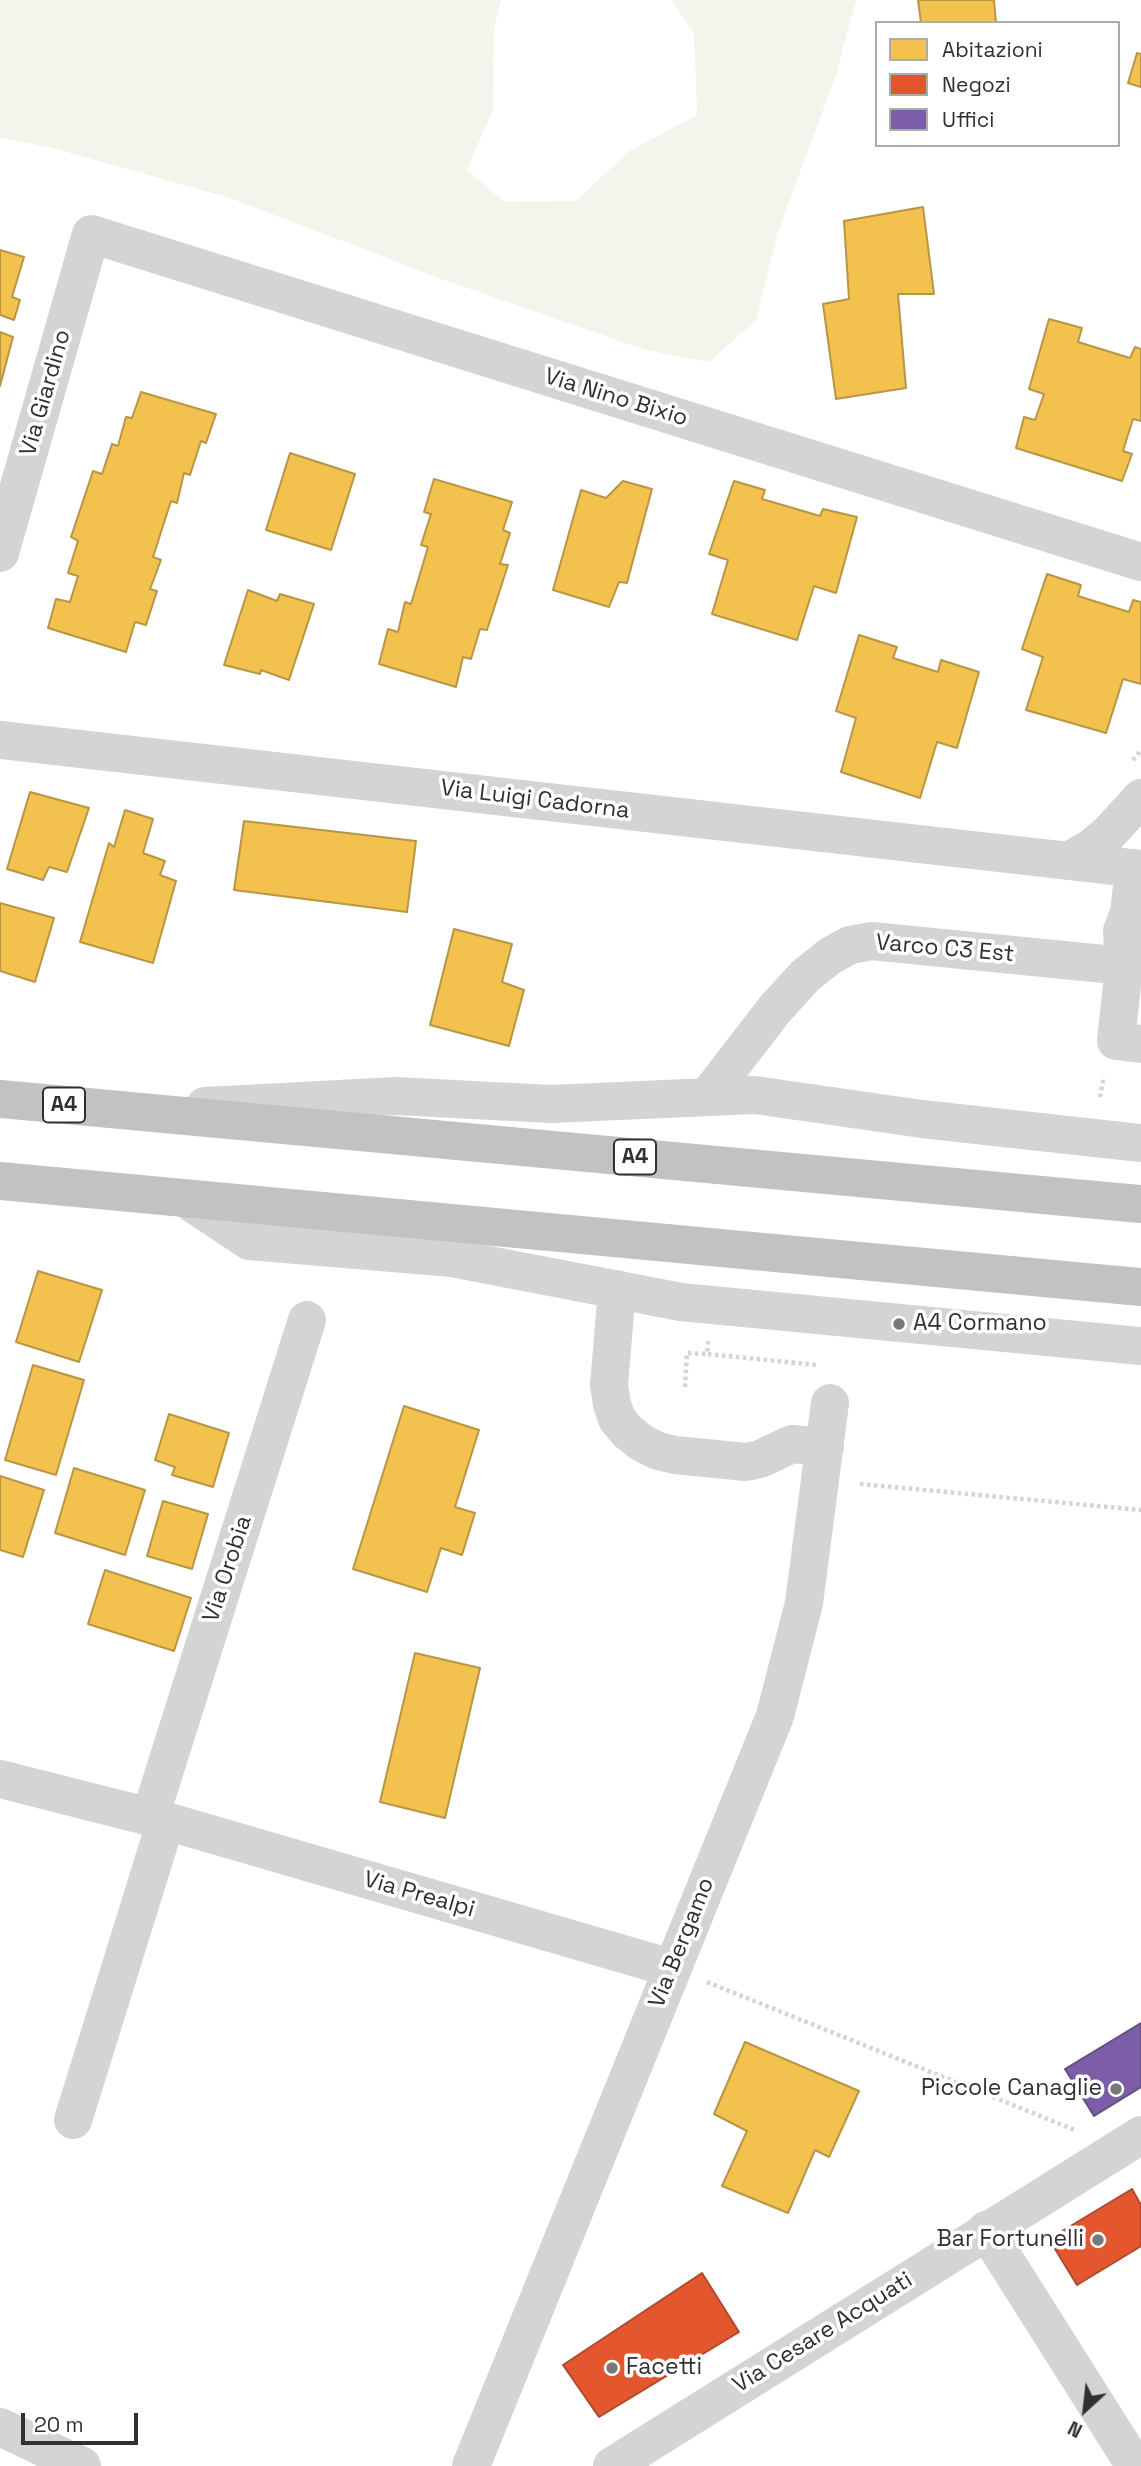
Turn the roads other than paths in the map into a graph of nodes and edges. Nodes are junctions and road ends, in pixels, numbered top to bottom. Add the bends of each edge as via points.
1 (91, 234) joint
2 (0, 553) edge
3 (1141, 562) edge
4 (0, 740) edge
5 (1134, 783) edge
6 (1070, 860) junction
7 (1138, 868) edge
8 (1124, 966) junction
9 (1120, 1054) edge
10 (708, 1097) junction
11 (0, 1099) edge
12 (129, 1110) junction
13 (1141, 1143) edge
14 (0, 1181) edge
15 (186, 1199) junction
16 (1141, 1204) edge
17 (1141, 1287) edge
18 (617, 1289) junction
19 (307, 1320) dead end
20 (1141, 1346) edge
21 (830, 1403) dead end
22 (825, 1447) junction
23 (0, 1779) edge
24 (158, 1819) junction
25 (671, 1968) junction
26 (74, 2120) dead end
27 (1131, 2143) edge
28 (986, 2230) junction
29 (0, 2427) edge
30 (82, 2466) edge
31 (471, 2466) edge
32 (612, 2466) edge
33 (1135, 2466) edge

1 - 2 street, Via Giardino
1 - 3 street, Via Nino Bixio
4 - 6 street, Via Luigi Cadorna
5 - 6 street via 1108,834
6 - 7 street, Via Luigi Cadorna
7 - 8 street via 1122,931
8 - 9 street
8 - 10 street, Varco C3 Est via 872,941 850,945 805,976
10 - 12 street via 551,1104 396,1096
10 - 13 street via 755,1095
11 - 12 highway, A4
12 - 16 highway, A4
14 - 15 highway
15 - 17 highway
15 - 18 street via 249,1241 452,1258
18 - 20 street via 681,1302
18 - 22 street via 609,1385 612,1404 617,1419 642,1443 675,1455 746,1462 792,1444
19 - 24 street, Via Orobia
21 - 22 street, Via Bergamo
22 - 25 street, Via Bergamo via 804,1603 775,1716
23 - 24 street, Via Prealpi
24 - 25 street, Via Prealpi
24 - 26 street
25 - 31 street, Via Bergamo
27 - 28 street, Via Cesare Acquati
28 - 32 street, Via Cesare Acquati
28 - 33 street
29 - 30 street

